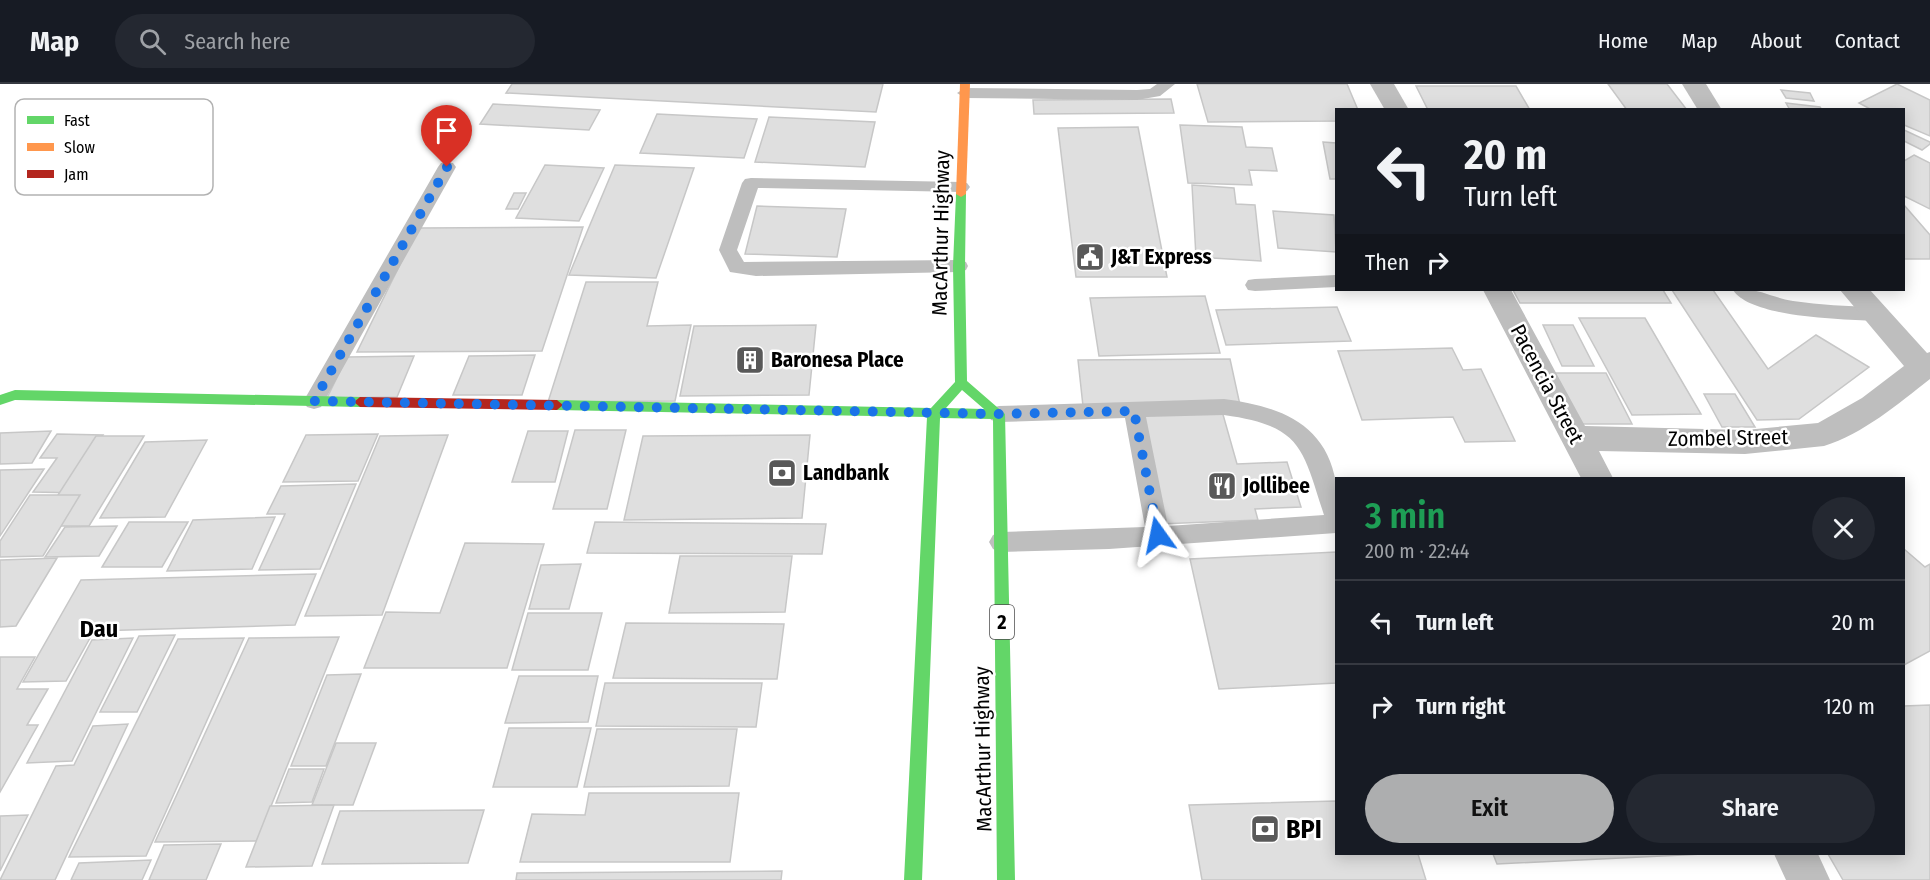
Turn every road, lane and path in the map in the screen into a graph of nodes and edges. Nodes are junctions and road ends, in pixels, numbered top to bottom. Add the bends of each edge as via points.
1 (1167, 84) edge
2 (1382, 84) edge
3 (1694, 84) edge
4 (965, 89) edge
5 (1087, 89) edge
6 (1395, 108) edge
7 (1709, 108) edge
8 (447, 167) dead end
9 (962, 187) junction
10 (959, 266) junction
11 (1335, 281) edge
12 (1255, 285) dead end
13 (1498, 291) edge
14 (1745, 291) edge
15 (1855, 291) edge
16 (1874, 314) junction
17 (1927, 366) edge
18 (961, 382) junction
19 (0, 400) edge
20 (314, 401) junction
21 (1134, 411) junction
22 (934, 413) junction
23 (999, 414) junction
24 (1576, 438) junction
25 (1596, 477) edge
26 (1335, 515) edge
27 (1335, 524) edge
28 (1158, 535) junction
29 (1001, 542) junction
30 (1796, 855) edge
31 (913, 880) edge
32 (1006, 880) edge
33 (1809, 880) edge

1 - 5 lane via 1154,93 1137,95
2 - 6 street
3 - 7 street
4 - 5 lane
4 - 9 main road, MacArthur Highway
8 - 20 lane
9 - 10 main road, MacArthur Highway
9 - 10 lane via 751,183 728,249 737,268 756,270
10 - 18 main road, MacArthur Highway
11 - 12 lane
13 - 24 street, Pacencia Street
14 - 16 lane via 1760,301 1793,308
15 - 16 street
16 - 17 street
17 - 24 street, Zombel Street via 1873,406 1824,434 1746,442
18 - 22 main road
18 - 23 main road
19 - 20 main road via 15,395
20 - 22 main road
21 - 23 lane
21 - 26 lane via 1224,407 1281,421 1311,447
21 - 28 lane
22 - 23 main road
22 - 31 main road
23 - 29 main road, MacArthur Highway / 2
24 - 25 street, Pacencia Street
27 - 28 lane
28 - 29 lane
29 - 32 main road, MacArthur Highway / 2
30 - 33 street

